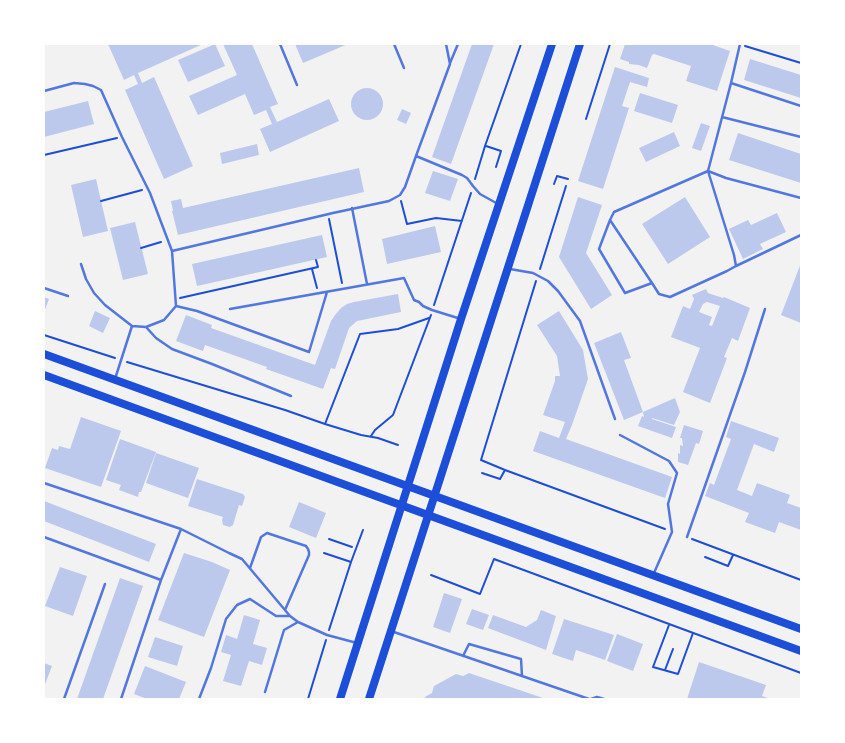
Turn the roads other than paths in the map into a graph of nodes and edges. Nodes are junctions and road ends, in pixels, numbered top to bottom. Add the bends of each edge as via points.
1 (280, 44) edge
2 (394, 44) edge
3 (446, 44) edge
4 (458, 44) edge
5 (552, 44) edge
6 (580, 44) edge
7 (740, 44) edge
8 (450, 64) junction
9 (404, 68) dead end
10 (731, 83) junction
11 (297, 85) dead end
12 (44, 91) edge
13 (801, 106) edge
14 (722, 116) junction
15 (801, 137) edge
16 (416, 156) junction
17 (708, 171) junction
18 (801, 198) edge
19 (499, 204) junction
20 (352, 208) junction
21 (610, 220) junction
22 (801, 235) edge
23 (172, 251) junction
24 (81, 264) dead end
25 (736, 266) junction
26 (508, 268) junction
27 (652, 283) junction
28 (367, 284) junction
29 (44, 288) edge
30 (327, 292) junction
31 (68, 296) dead end
32 (176, 306) junction
33 (765, 309) dead end
34 (230, 310) dead end
35 (461, 319) junction
36 (132, 326) junction
37 (146, 327) junction
38 (44, 354) edge
39 (44, 375) edge
40 (115, 380) junction
41 (291, 396) dead end
42 (615, 419) dead end
43 (620, 435) dead end
44 (44, 483) edge
45 (407, 486) junction
46 (435, 496) junction
47 (401, 505) junction
48 (428, 515) junction
49 (181, 529) junction
50 (44, 537) edge
51 (687, 537) road end
52 (250, 568) junction
53 (653, 576) junction
54 (161, 580) junction
55 (105, 584) dead end
56 (285, 610) junction
57 (290, 616) junction
58 (298, 622) junction
59 (801, 629) edge
60 (391, 631) junction
61 (358, 644) junction
62 (801, 651) edge
63 (463, 656) junction
64 (522, 676) junction
65 (265, 692) dead end
66 (64, 699) edge
67 (122, 699) edge
68 (199, 699) edge
69 (340, 699) edge
70 (369, 699) edge
71 (590, 699) edge
72 (604, 699) edge

1 - 11 lane
2 - 9 lane
3 - 8 lane
4 - 8 lane
5 - 19 main road
6 - 26 main road
7 - 10 lane
8 - 16 lane
10 - 13 lane
10 - 14 lane
12 - 23 lane via 74,83 101,90 150,193
14 - 15 lane
14 - 17 lane
16 - 19 lane via 462,175 485,198
16 - 20 lane via 400,195 389,201
17 - 18 lane
17 - 21 lane via 614,212
17 - 25 lane
19 - 35 main road
20 - 23 lane
20 - 28 lane
21 - 27 lane
21 - 27 lane via 599,249 625,293
22 - 25 lane
23 - 32 lane
24 - 36 lane via 94,293
25 - 27 lane via 670,297 659,294
26 - 42 lane via 533,273 548,281 580,321
26 - 46 main road
28 - 30 lane
28 - 35 lane via 404,278 414,300 432,310
29 - 31 lane
30 - 32 lane via 309,352
30 - 34 lane
32 - 37 lane via 164,320
33 - 51 lane
35 - 45 main road
36 - 37 lane
36 - 40 lane
37 - 41 lane via 172,349
38 - 40 main road
39 - 47 main road
40 - 45 main road
43 - 53 lane via 669,461 677,473 668,504 672,532
44 - 49 lane
45 - 46 main road
45 - 47 main road
46 - 48 main road
46 - 53 main road
47 - 48 main road
47 - 61 main road
48 - 60 main road
48 - 62 main road
49 - 52 lane via 242,559
49 - 54 lane
50 - 54 lane
52 - 56 lane
52 - 56 lane via 261,537 267,533 306,546 309,555
53 - 59 main road
54 - 67 lane
55 - 66 lane
56 - 57 lane
57 - 58 lane
57 - 68 lane via 276,616 250,599 237,605 226,619
58 - 61 lane via 327,635
58 - 65 lane via 284,630
60 - 63 lane
60 - 70 main road
61 - 69 main road
63 - 64 lane
63 - 64 lane via 469,644 521,659
64 - 71 lane
71 - 72 lane

